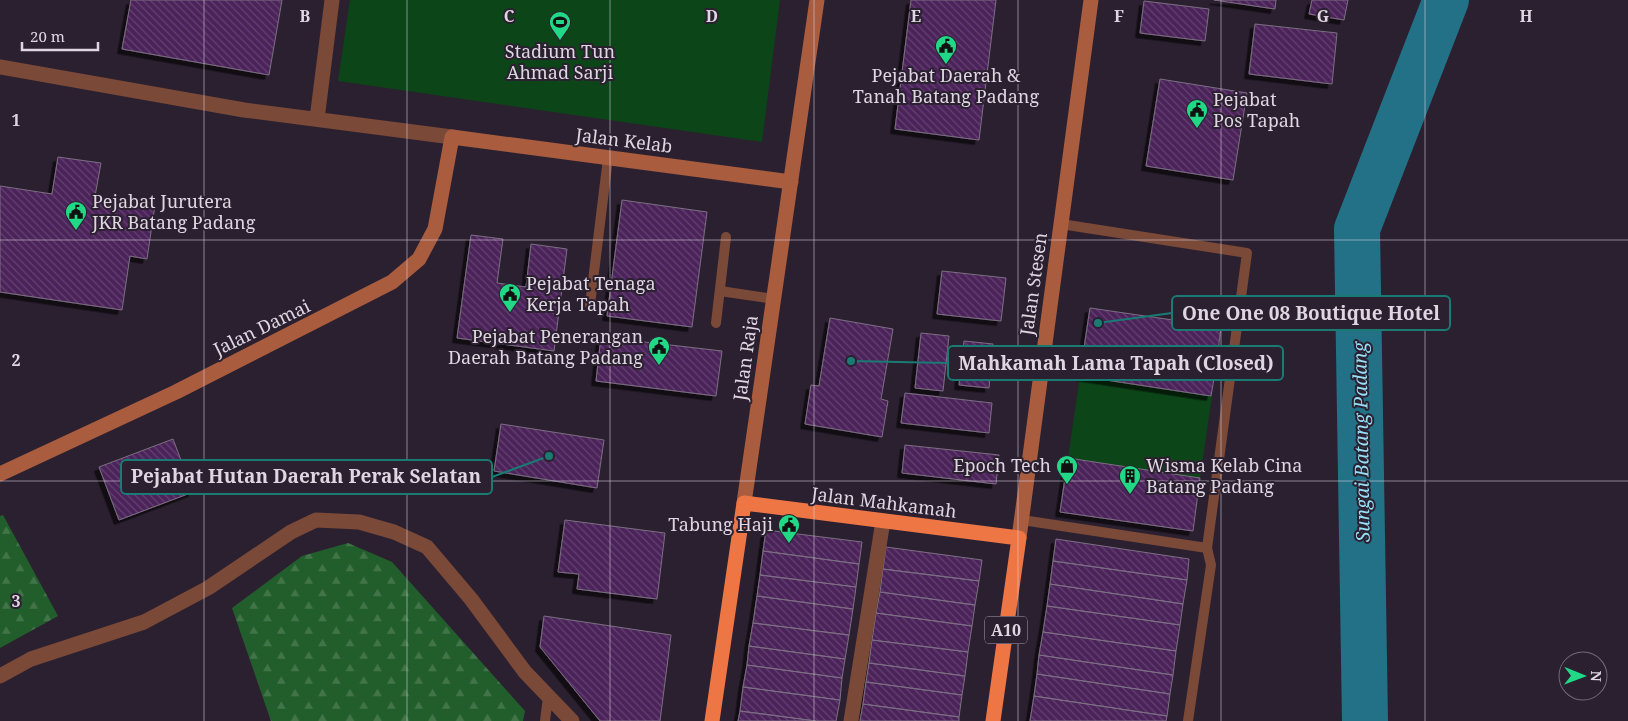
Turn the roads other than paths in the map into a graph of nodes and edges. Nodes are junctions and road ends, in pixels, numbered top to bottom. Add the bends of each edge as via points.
1 (332, 0) edge
2 (817, 0) edge
3 (1092, 0) edge
4 (0, 67) edge
5 (317, 119) junction
6 (452, 138) junction
7 (608, 158) junction
8 (791, 182) junction
9 (1061, 224) junction
10 (726, 237) dead end
11 (720, 291) junction
12 (774, 299) junction
13 (590, 305) dead end
14 (716, 323) dead end
15 (0, 474) edge
16 (744, 503) junction
17 (1022, 520) junction
18 (882, 522) junction
19 (1020, 538) junction
20 (1207, 548) junction
21 (0, 676) edge
22 (548, 697) junction
23 (545, 721) edge
24 (572, 721) edge
25 (712, 721) edge
26 (851, 721) edge
27 (993, 721) edge
28 (1188, 721) edge

1 - 5 street
2 - 8 street, Jalan Raja
3 - 9 street, Jalan Stesen / A10
4 - 5 street via 244,110
5 - 6 street
6 - 7 street, Jalan Kelab
6 - 15 street, Jalan Damai via 436,229 419,259 392,282 176,392
7 - 8 street, Jalan Kelab
7 - 13 lane
8 - 12 street, Jalan Raja
9 - 17 street, Jalan Stesen / A10
9 - 20 lane via 1247,253
10 - 11 lane
11 - 12 lane
11 - 14 lane
12 - 16 street, Jalan Raja
16 - 18 highway, Jalan Mahkamah
16 - 25 highway, Jalan Raja
17 - 19 street, Jalan Stesen / A10
17 - 20 lane
18 - 19 highway, Jalan Mahkamah
18 - 26 street
19 - 27 highway, Jalan Stesen / A10
20 - 28 lane via 1211,565
21 - 22 street via 31,659 144,622 208,588 291,532 316,520 359,522 394,532 427,547
22 - 23 lane
22 - 24 street

